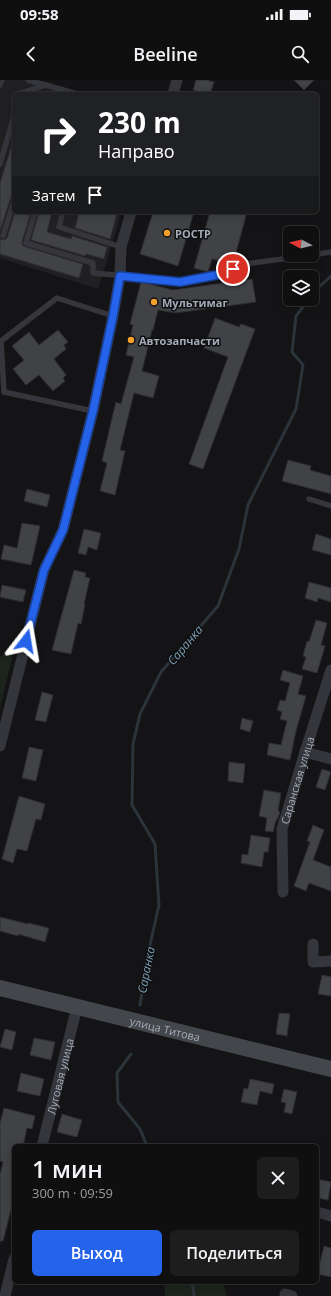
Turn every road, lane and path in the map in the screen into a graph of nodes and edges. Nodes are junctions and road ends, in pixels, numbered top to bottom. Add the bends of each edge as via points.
1 (2, 80) edge
2 (28, 80) edge
3 (177, 80) edge
4 (0, 85) edge
5 (46, 85) junction
6 (24, 92) edge
7 (70, 92) edge
8 (174, 92) edge
9 (12, 123) edge
10 (0, 164) edge
11 (12, 207) edge
12 (34, 214) edge
13 (62, 214) edge
14 (130, 214) edge
15 (3, 236) dead end
16 (121, 248) junction
17 (331, 252) edge
18 (319, 254) edge
19 (283, 259) edge
20 (120, 276) junction
21 (113, 316) junction
22 (93, 411) junction
23 (309, 499) dead end
24 (331, 506) edge
25 (331, 670) edge
26 (2, 726) edge
27 (0, 746) edge
28 (305, 752) junction
29 (331, 759) edge
30 (283, 892) dead end
31 (313, 944) dead end
32 (331, 961) edge
33 (0, 988) edge
34 (77, 1007) junction
35 (331, 1069) edge
36 (43, 1144) edge
37 (319, 1213) edge
38 (331, 1216) edge
39 (12, 1267) edge
40 (5, 1296) edge

1 - 4 lane
2 - 5 lane
3 - 8 street
5 - 6 lane
5 - 7 lane
9 - 10 lane
11 - 15 lane
12 - 20 lane via 26,242 93,263 93,273
13 - 16 lane via 59,227
14 - 16 street
16 - 20 street
17 - 18 lane
19 - 20 lane via 245,264 222,274 180,282
20 - 21 street
21 - 22 street
21 - 22 lane via 57,298 1,340 4,392
22 - 26 street via 63,530 44,570
23 - 24 lane
25 - 28 street, Саранская улица
26 - 27 street
28 - 29 street
28 - 30 street, Саранская улица via 282,829
31 - 32 street via 313,962
33 - 34 main road, улица Титова
34 - 35 main road, улица Титова
34 - 36 street, Луговая улица
37 - 38 street
39 - 40 street

